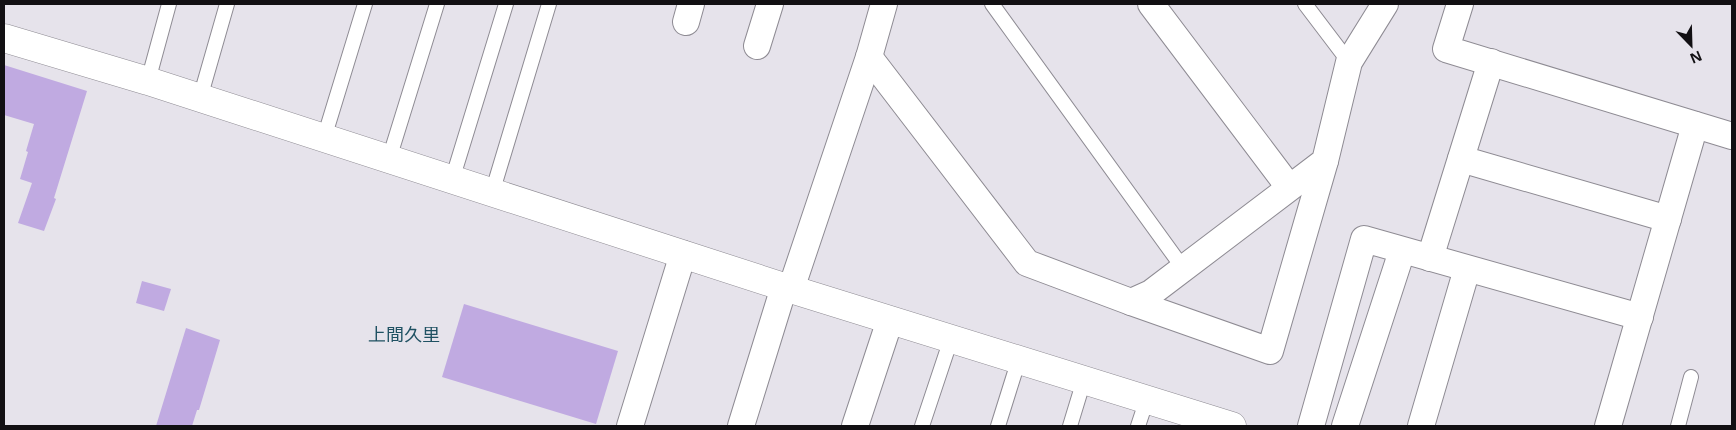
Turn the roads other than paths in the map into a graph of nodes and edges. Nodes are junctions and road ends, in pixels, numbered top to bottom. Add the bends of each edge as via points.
1 (170, 4) edge
2 (227, 4) edge
3 (365, 4) edge
4 (437, 4) edge
5 (506, 4) edge
6 (549, 4) edge
7 (770, 4) edge
8 (884, 4) edge
9 (992, 4) edge
10 (1151, 4) edge
11 (1305, 4) edge
12 (1385, 4) edge
13 (1460, 4) edge
14 (4, 38) edge
15 (757, 46) dead end
16 (869, 57) junction
17 (1348, 62) junction
18 (1491, 62) junction
19 (148, 81) junction
20 (200, 98) junction
21 (1695, 125) junction
22 (1732, 136) edge
23 (324, 138) junction
24 (389, 159) junction
25 (1461, 159) junction
26 (1324, 162) junction
27 (452, 180) junction
28 (1289, 187) junction
29 (492, 193) junction
30 (1668, 219) junction
31 (1402, 251) junction
32 (683, 254) junction
33 (1430, 258) junction
34 (1183, 268) junction
35 (1467, 269) junction
36 (788, 288) junction
37 (1131, 302) junction
38 (1640, 317) junction
39 (890, 320) junction
40 (951, 339) junction
41 (1018, 360) junction
42 (1691, 377) dead end
43 (1084, 380) junction
44 (1147, 400) junction
45 (1184, 419) edge
46 (630, 426) edge
47 (741, 426) edge
48 (855, 426) edge
49 (922, 426) edge
50 (998, 426) edge
51 (1070, 426) edge
52 (1138, 426) edge
53 (1232, 426) edge
54 (1311, 426) edge
55 (1346, 426) edge
56 (1421, 426) edge
57 (1608, 426) edge
58 (1678, 426) edge

1 - 19 lane
2 - 20 lane
3 - 23 lane
4 - 24 lane
5 - 27 lane
6 - 29 lane
7 - 15 street
8 - 16 street
9 - 34 lane
10 - 28 street
11 - 17 lane
12 - 17 street
13 - 18 street via 1446,49
14 - 19 street
16 - 36 street
16 - 37 street via 1027,263
17 - 26 street
18 - 21 street
18 - 25 street
19 - 20 street
20 - 23 street
21 - 22 street
21 - 30 street
23 - 24 street
24 - 27 street
25 - 30 street
25 - 33 street
26 - 28 street
26 - 37 street via 1270,351
27 - 29 street
28 - 34 street
29 - 32 street
30 - 38 street
31 - 33 street
31 - 54 street via 1364,240
31 - 55 street
32 - 36 street
32 - 46 street
33 - 35 street
34 - 37 street via 1151,293
35 - 38 street
35 - 56 street
36 - 39 street
36 - 47 street
38 - 57 street
39 - 40 street
39 - 48 street
40 - 41 street
40 - 49 lane
41 - 43 street
41 - 50 lane
42 - 58 lane
43 - 44 street
43 - 51 lane
44 - 45 street
44 - 52 lane
45 - 53 street

